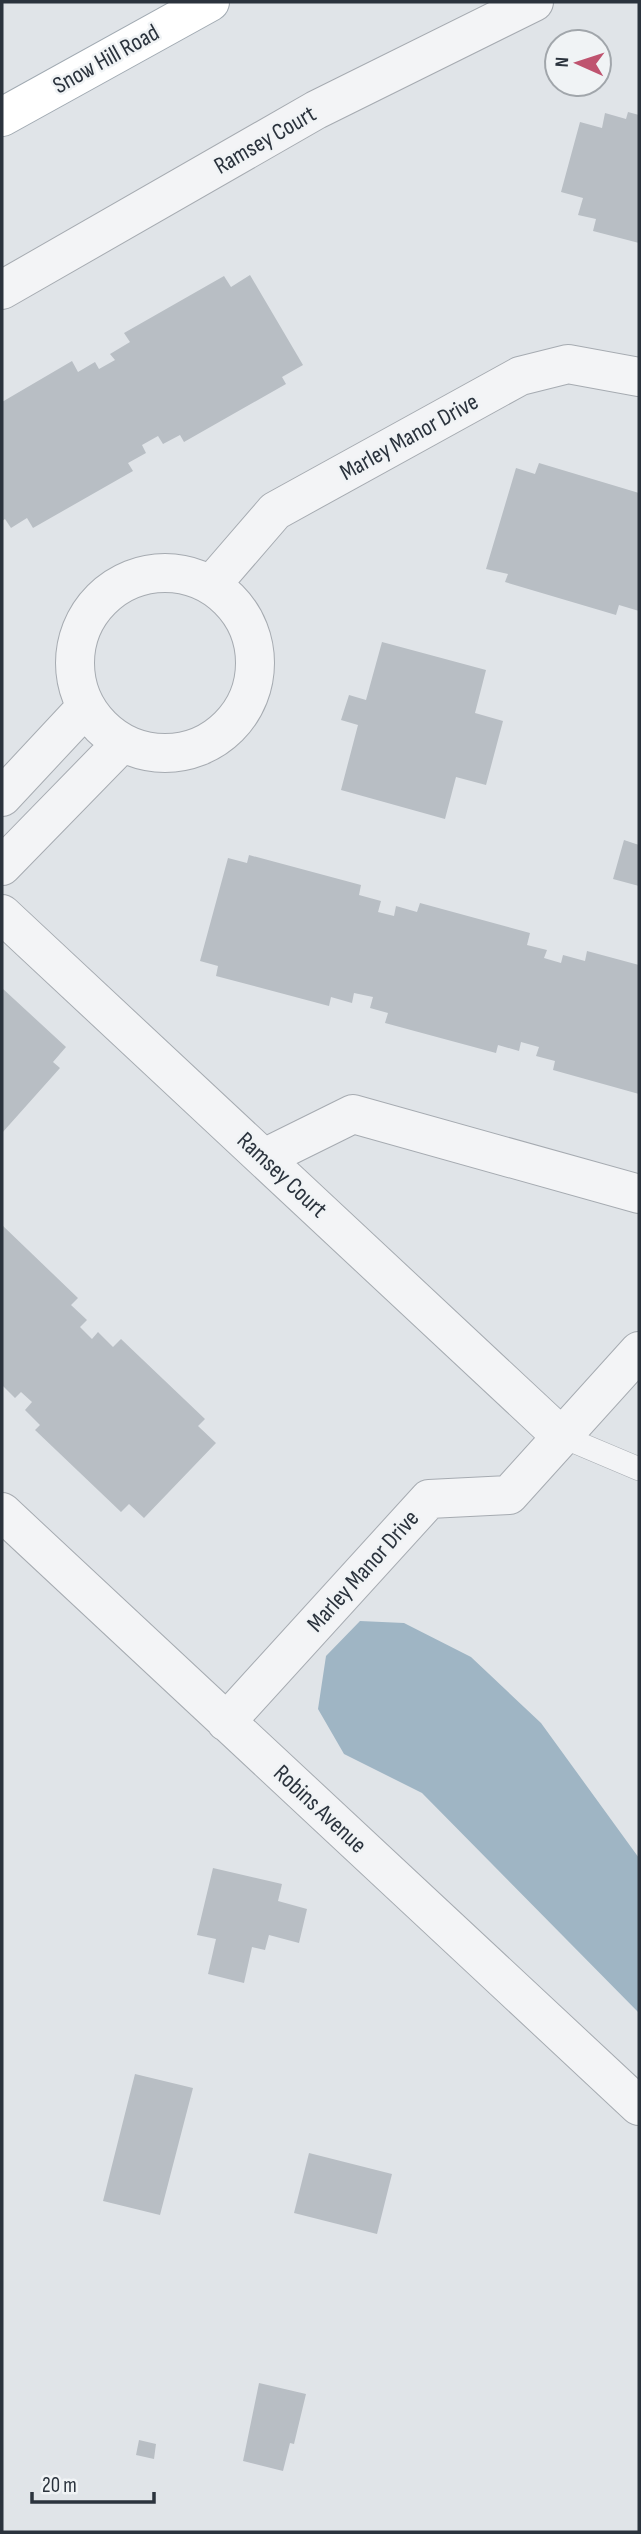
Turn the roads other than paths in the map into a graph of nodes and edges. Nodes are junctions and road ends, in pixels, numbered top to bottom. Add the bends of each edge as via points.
1 (210, 2) edge
2 (534, 2) edge
3 (2, 117) edge
4 (2, 290) edge
5 (639, 377) edge
6 (212, 584) junction
7 (86, 707) junction
8 (122, 743) junction
9 (2, 797) edge
10 (2, 866) edge
11 (2, 914) edge
12 (264, 1158) junction
13 (639, 1194) edge
14 (639, 1351) edge
15 (561, 1436) junction
16 (639, 1469) edge
17 (2, 1512) edge
18 (226, 1722) junction
19 (639, 2106) edge

1 - 3 main road, Snow Hill Road
2 - 4 street, Ramsey Court via 316,110
5 - 6 street, Marley Manor Drive via 568,364 520,376 275,511
6 - 7 street via 174,572 144,574 118,585 93,608 78,638 75,670
6 - 8 street via 239,609 254,642 256,670 246,706 231,726 205,745 171,754
7 - 8 street via 97,723
7 - 9 street
8 - 10 street
11 - 12 street, Ramsey Court
12 - 13 street via 353,1114
12 - 15 street, Ramsey Court
14 - 15 street, Marley Manor Drive
15 - 16 lane
15 - 18 street, Marley Manor Drive via 509,1495 429,1499
17 - 18 street, Robins Avenue
18 - 19 street, Robins Avenue

